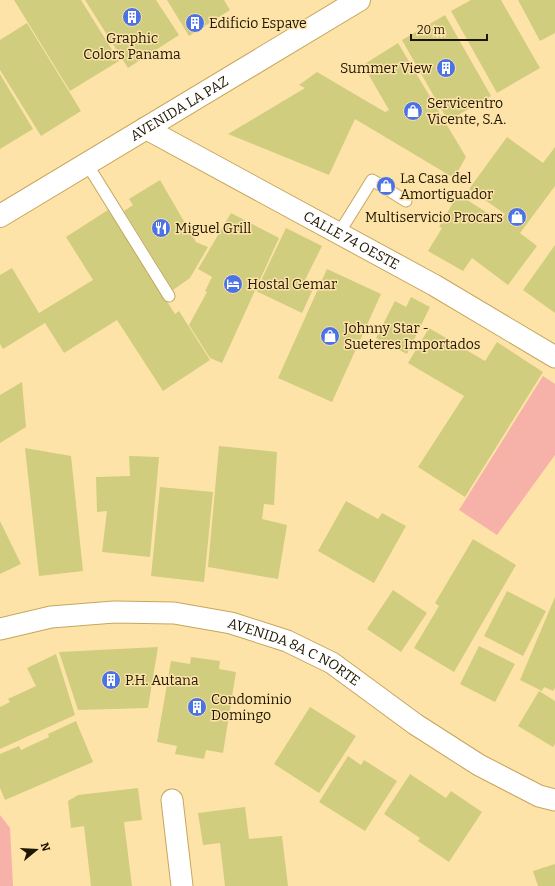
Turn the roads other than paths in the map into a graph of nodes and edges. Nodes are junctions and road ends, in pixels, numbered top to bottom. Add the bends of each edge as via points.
1 (359, 0) edge
2 (145, 128) junction
3 (87, 164) junction
4 (406, 201) dead end
5 (0, 216) edge
6 (339, 234) junction
7 (169, 296) dead end
8 (555, 357) edge
9 (0, 629) edge
10 (172, 800) dead end
11 (555, 800) edge
12 (182, 886) edge

1 - 2 main road, AVENIDA LA PAZ
2 - 3 main road, AVENIDA LA PAZ
2 - 6 street, CALLE 74 OESTE
3 - 5 main road, AVENIDA LA PAZ
3 - 7 lane
4 - 6 lane via 372,180
6 - 8 street, CALLE 74 OESTE via 434,285
9 - 11 street, AVENIDA 8A C NORTE via 51,617 114,612 174,613 238,625 286,641 332,663 415,724 479,765 539,796
10 - 12 street

